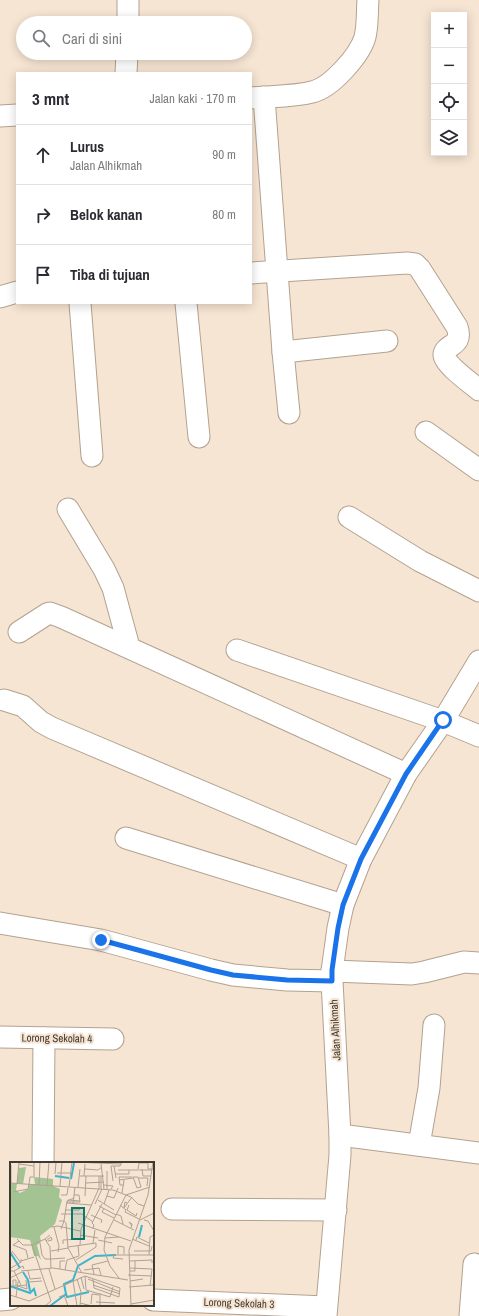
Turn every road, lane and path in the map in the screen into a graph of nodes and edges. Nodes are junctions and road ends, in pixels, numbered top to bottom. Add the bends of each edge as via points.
1 (128, 0) edge
2 (368, 0) edge
3 (128, 16) edge
4 (127, 60) edge
5 (126, 72) edge
6 (258, 97) edge
7 (16, 115) edge
8 (0, 116) edge
9 (277, 271) junction
10 (252, 273) edge
11 (16, 292) edge
12 (0, 297) edge
13 (80, 304) edge
14 (186, 304) edge
15 (387, 341) dead end
16 (283, 352) junction
17 (479, 390) edge
18 (289, 413) dead end
19 (426, 432) dead end
20 (199, 437) dead end
21 (92, 456) dead end
22 (479, 470) edge
23 (68, 509) dead end
24 (349, 517) dead end
25 (479, 591) edge
26 (20, 632) dead end
27 (129, 647) junction
28 (237, 650) dead end
29 (479, 661) edge
30 (4, 700) dead end
31 (443, 720) junction
32 (479, 736) edge
33 (406, 774) junction
34 (126, 838) dead end
35 (361, 859) junction
36 (343, 905) junction
37 (0, 923) edge
38 (479, 963) edge
39 (332, 976) junction
40 (434, 1025) dead end
41 (0, 1037) edge
42 (44, 1038) junction
43 (114, 1039) dead end
44 (340, 1135) junction
45 (419, 1145) junction
46 (479, 1153) edge
47 (42, 1162) edge
48 (172, 1209) dead end
49 (336, 1210) junction
50 (474, 1264) dead end
51 (10, 1299) edge
52 (0, 1300) edge
53 (154, 1300) edge
54 (326, 1311) edge
55 (470, 1316) edge

1 - 3 street
2 - 6 street via 367,25 362,43 344,70 331,83 314,92
4 - 5 street
6 - 9 street
7 - 8 street
9 - 10 street
9 - 16 street
9 - 17 street via 407,262 415,264 458,327 458,340 444,353 445,358
11 - 12 street
13 - 21 street
14 - 20 street
15 - 16 street
16 - 18 street
19 - 22 street
23 - 27 street via 113,588
24 - 25 street via 420,561
26 - 27 street via 44,615 50,614 61,616
27 - 33 street
28 - 31 street
29 - 31 street, Jalan Alhikmah
30 - 35 street via 23,706 52,728
31 - 32 street
31 - 33 street, Jalan Alhikmah
33 - 35 street, Jalan Alhikmah
34 - 36 street
35 - 36 street, Jalan Alhikmah
36 - 39 street, Jalan Alhikmah
37 - 39 street via 101,940 233,975 287,980
38 - 39 street via 464,962 412,974
39 - 44 street, Jalan Alhikmah
40 - 45 street via 429,1088
41 - 42 street, Lorong Sekolah 4
42 - 43 street, Lorong Sekolah 4
42 - 47 street
44 - 45 street
44 - 49 street, Jalan Alhikmah
45 - 46 street
48 - 49 street
49 - 54 street, Jalan Alhikmah
50 - 55 street
51 - 52 street
53 - 54 street, Lorong Sekolah 3

